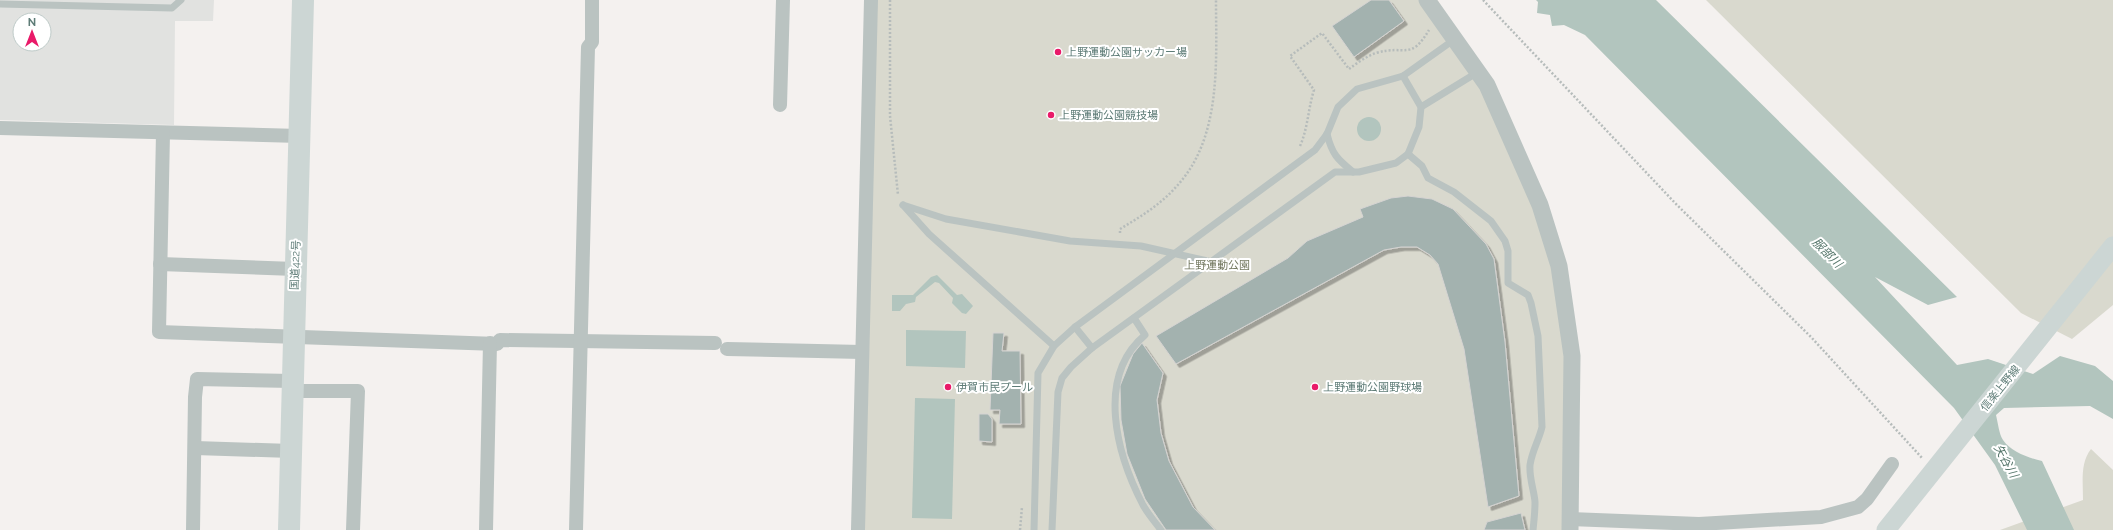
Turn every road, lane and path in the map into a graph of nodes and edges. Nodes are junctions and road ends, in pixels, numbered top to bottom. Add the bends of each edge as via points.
1 (181, 0) edge
2 (303, 0) edge
3 (592, 0) edge
4 (783, 0) edge
5 (871, 0) edge
6 (890, 0) edge
7 (1216, 0) edge
8 (1427, 0) edge
9 (1483, 0) edge
10 (0, 4) edge
11 (1429, 30) dead end
12 (1455, 39) junction
13 (1290, 56) dead end
14 (1478, 72) junction
15 (1403, 76) junction
16 (780, 106) dead end
17 (1421, 107) junction
18 (0, 128) edge
19 (163, 133) junction
20 (1327, 134) junction
21 (300, 136) junction
22 (1408, 154) junction
23 (1353, 172) junction
24 (903, 205) junction
25 (1120, 236) dead end
26 (2113, 246) edge
27 (1175, 253) junction
28 (1212, 262) junction
29 (160, 264) junction
30 (295, 269) junction
31 (1134, 318) junction
32 (1075, 327) junction
33 (293, 337) junction
34 (581, 342) junction
35 (490, 343) junction
36 (1054, 346) junction
37 (1092, 348) junction
38 (862, 352) junction
39 (292, 386) junction
40 (194, 448) junction
41 (291, 451) junction
42 (1892, 464) dead end
43 (1933, 471) junction
44 (1570, 524) edge
45 (1783, 524) edge
46 (1698, 527) edge
47 (193, 530) edge
48 (289, 530) edge
49 (353, 530) edge
50 (486, 530) edge
51 (576, 530) edge
52 (858, 530) edge
53 (1034, 530) edge
54 (1052, 530) edge
55 (1161, 530) edge
56 (1533, 530) edge
57 (1886, 530) edge

1 - 10 lane via 172,8
2 - 21 highway, 国道422号
3 - 34 street via 592,42 588,47
4 - 16 street
5 - 38 street
6 - 24 path via 890,116 898,196
7 - 25 path via 1216,58 1211,112 1200,152 1177,187 1154,208 1120,230
8 - 12 street
9 - 43 path via 1676,204 1811,337
11 - 13 path via 1421,44 1411,51 1390,50 1375,53 1349,69 1322,33
12 - 14 street
12 - 15 lane
14 - 17 lane
14 - 44 street via 1487,85 1540,205 1559,266 1572,356
15 - 17 lane
15 - 20 lane via 1358,89 1338,107
17 - 22 lane via 1419,127
18 - 19 street
19 - 21 street
19 - 29 street
20 - 23 lane via 1331,150
20 - 27 lane via 1315,150
21 - 30 highway, 国道422号
22 - 23 lane via 1396,163
22 - 56 lane via 1422,166 1428,178 1454,192 1491,221 1508,251 1508,283 1528,296 1531,304 1538,336 1542,427 1530,466 1535,501
23 - 28 lane via 1335,172
24 - 27 lane via 946,219 1070,241 1134,246
24 - 36 lane via 929,234
26 - 43 main road, 信楽上野線
27 - 28 lane
27 - 32 lane
28 - 31 lane
29 - 30 street
29 - 33 street via 159,332
30 - 33 highway, 国道422号
31 - 37 lane
31 - 55 lane via 1145,335 1136,343 1118,377 1114,415 1120,445 1133,482 1144,506
32 - 36 lane
32 - 37 lane
33 - 35 street
33 - 39 highway, 国道422号
34 - 35 street via 500,340 497,344
34 - 38 street
34 - 51 street
35 - 50 street
36 - 53 lane via 1038,373
37 - 54 lane via 1062,378 1058,392
38 - 52 street
39 - 40 street via 197,379
39 - 41 highway, 国道422号
39 - 49 street via 358,391
40 - 41 street
40 - 47 street
41 - 48 highway, 国道422号
42 - 45 street via 1858,507
43 - 57 main road, 信楽上野線
44 - 46 street
45 - 46 street

